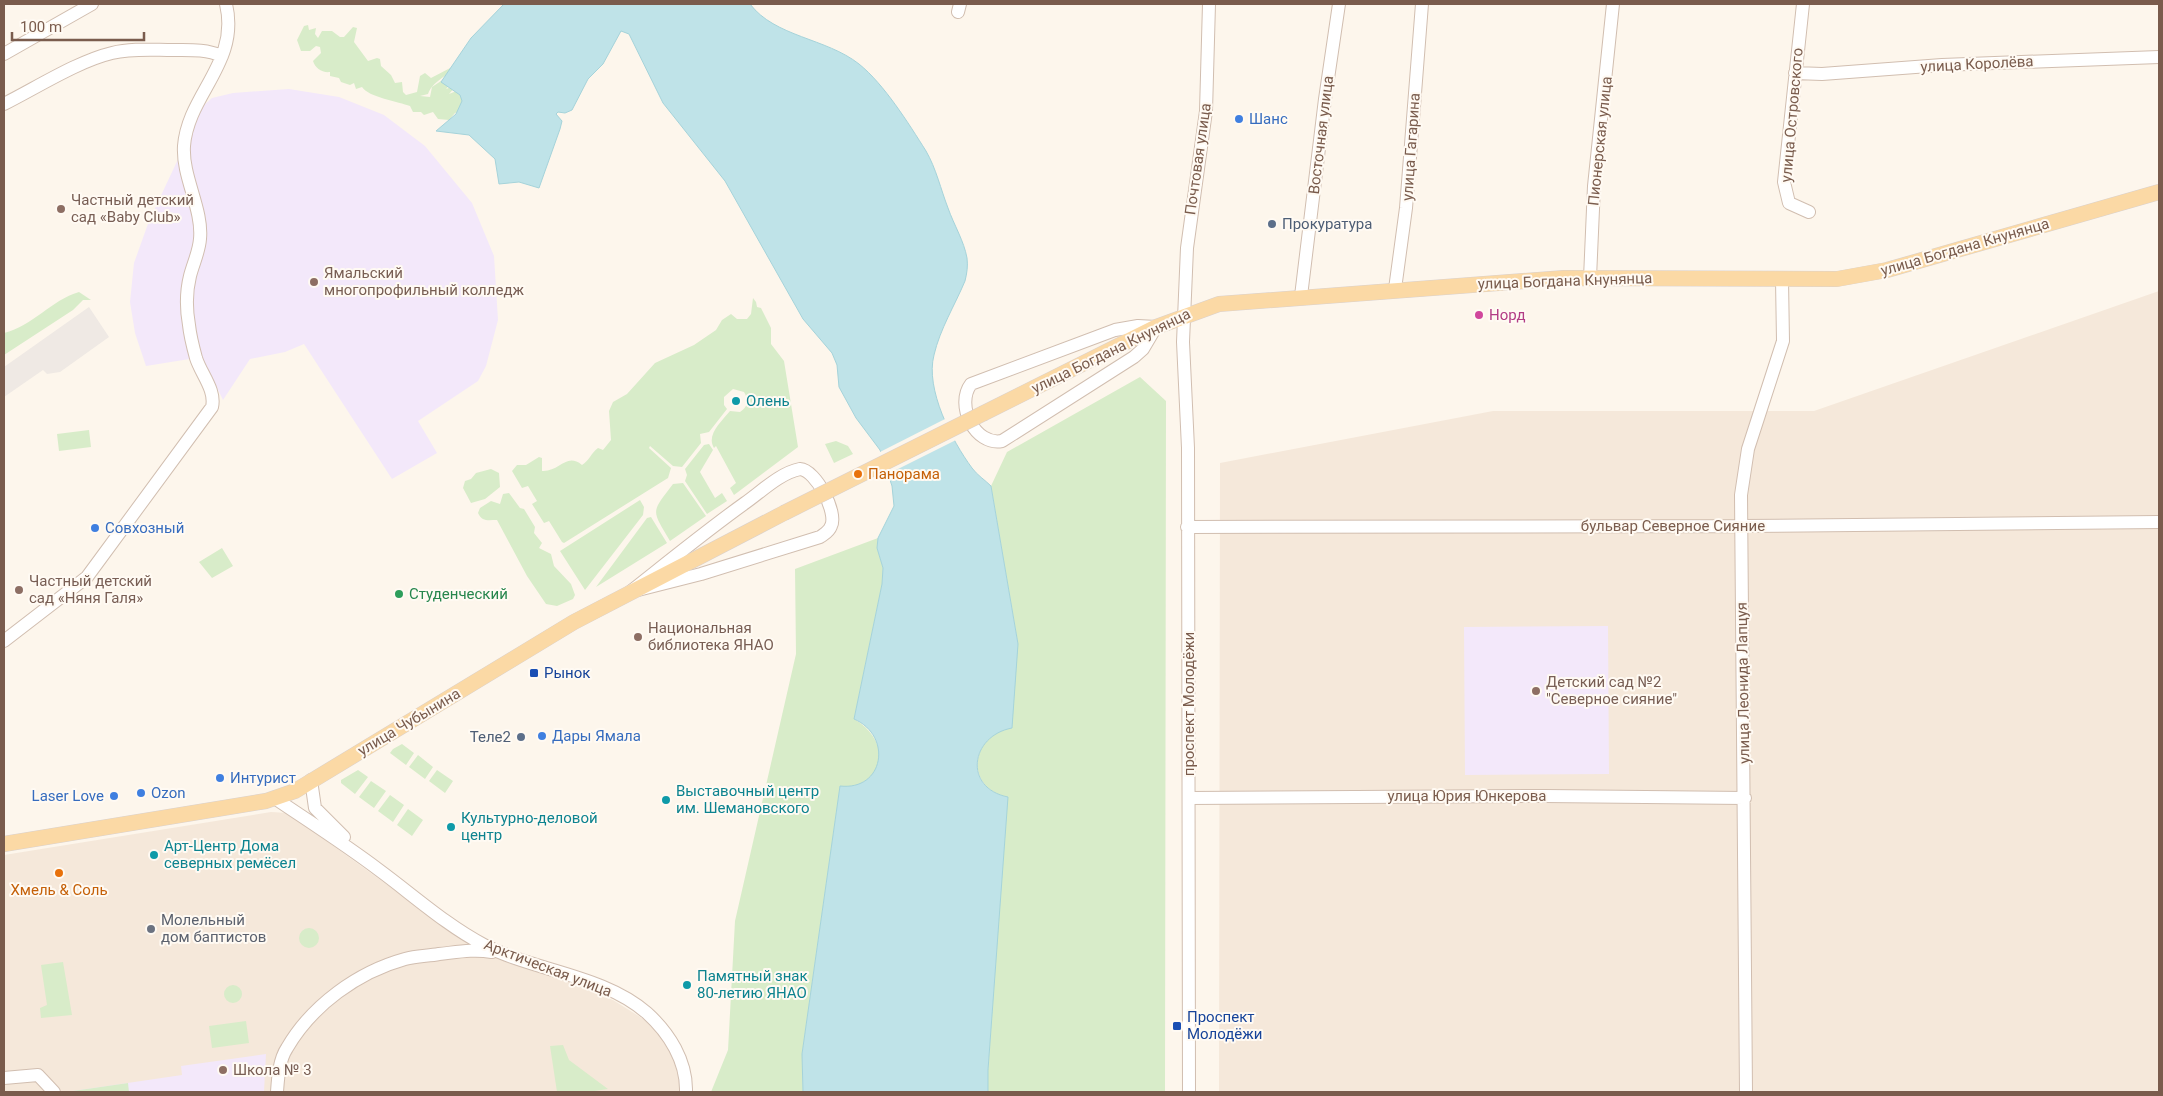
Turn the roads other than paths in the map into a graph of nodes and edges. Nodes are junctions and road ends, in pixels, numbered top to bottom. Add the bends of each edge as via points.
1 (92, 4) edge
2 (226, 4) edge
3 (1209, 4) edge
4 (1339, 4) edge
5 (1422, 4) edge
6 (1613, 4) edge
7 (1803, 4) edge
8 (4, 54) edge
9 (222, 56) junction
10 (2159, 57) edge
11 (1795, 73) junction
12 (4, 104) edge
13 (2159, 192) edge
14 (1808, 212) dead end
15 (1590, 278) junction
16 (1782, 280) junction
17 (1395, 289) junction
18 (1301, 296) junction
19 (1184, 315) junction
20 (1156, 327) junction
21 (784, 513) joint
22 (2159, 522) edge
23 (1741, 526) junction
24 (1188, 527) junction
25 (630, 592) junction
26 (4, 641) edge
27 (311, 780) junction
28 (1189, 798) junction
29 (1744, 798) junction
30 (276, 799) junction
31 (4, 844) edge
32 (377, 868) junction
33 (513, 956) junction
34 (4, 1078) edge
35 (54, 1092) edge
36 (277, 1092) edge
37 (686, 1092) edge
38 (1189, 1092) edge
39 (1746, 1092) edge

1 - 8 street
2 - 9 street via 229,34
3 - 19 street, Почтовая улица via 1208,88 1191,208
4 - 18 street, Восточная улица
5 - 17 street, улица Гагарина via 1406,208
6 - 15 street, Пионерская улица via 1594,186
7 - 11 street, улица Островского
9 - 12 street via 196,50 138,49 110,53
9 - 26 street via 190,122 184,146 184,159 200,227 186,305 196,358 212,393 212,407 87,577
10 - 11 street, улица Королёва via 1942,64 1822,74
11 - 14 street, улица Островского via 1784,182 1789,203
13 - 16 main road, улица Богдана Кнунянца via 1869,274 1837,279
15 - 16 main road, улица Богдана Кнунянца
15 - 17 main road, улица Богдана Кнунянца
16 - 23 street, улица Леонида Лапцуя via 1783,341 1748,449 1743,473
17 - 18 main road, улица Богдана Кнунянца
18 - 19 main road, улица Богдана Кнунянца via 1226,303
19 - 20 main road, улица Богдана Кнунянца
19 - 24 street, проспект Молодёжи
20 - 20 street via 1114,330 977,381 967,390 965,404 975,430 989,442 1002,441 1134,357 1143,349
20 - 21 main road, улица Богдана Кнунянца, bridge
21 - 25 main road, улица Чубынина
22 - 23 street, бульвар Северное Сияние
23 - 24 street, бульвар Северное Сияние
23 - 29 street, улица Леонида Лапцуя
24 - 28 street, проспект Молодёжи
25 - 25 street via 820,537 831,527 833,514 814,476 805,470 789,472 688,544
25 - 27 main road, улица Чубынина via 574,622
27 - 30 main road, улица Чубынина
27 - 32 street, Арктическая улица via 312,798 319,813
28 - 29 street, улица Юрия Юнкерова
28 - 38 street, проспект Молодёжи
29 - 39 street, улица Леонида Лапцуя
30 - 31 main road, улица Чубынина
30 - 32 street, Арктическая улица
32 - 33 street, Арктическая улица via 474,940
33 - 36 street via 471,949 406,959 367,973 336,992 286,1049
33 - 37 street, Арктическая улица via 578,978 631,1001 647,1013 664,1030 676,1049
34 - 35 street via 38,1075

